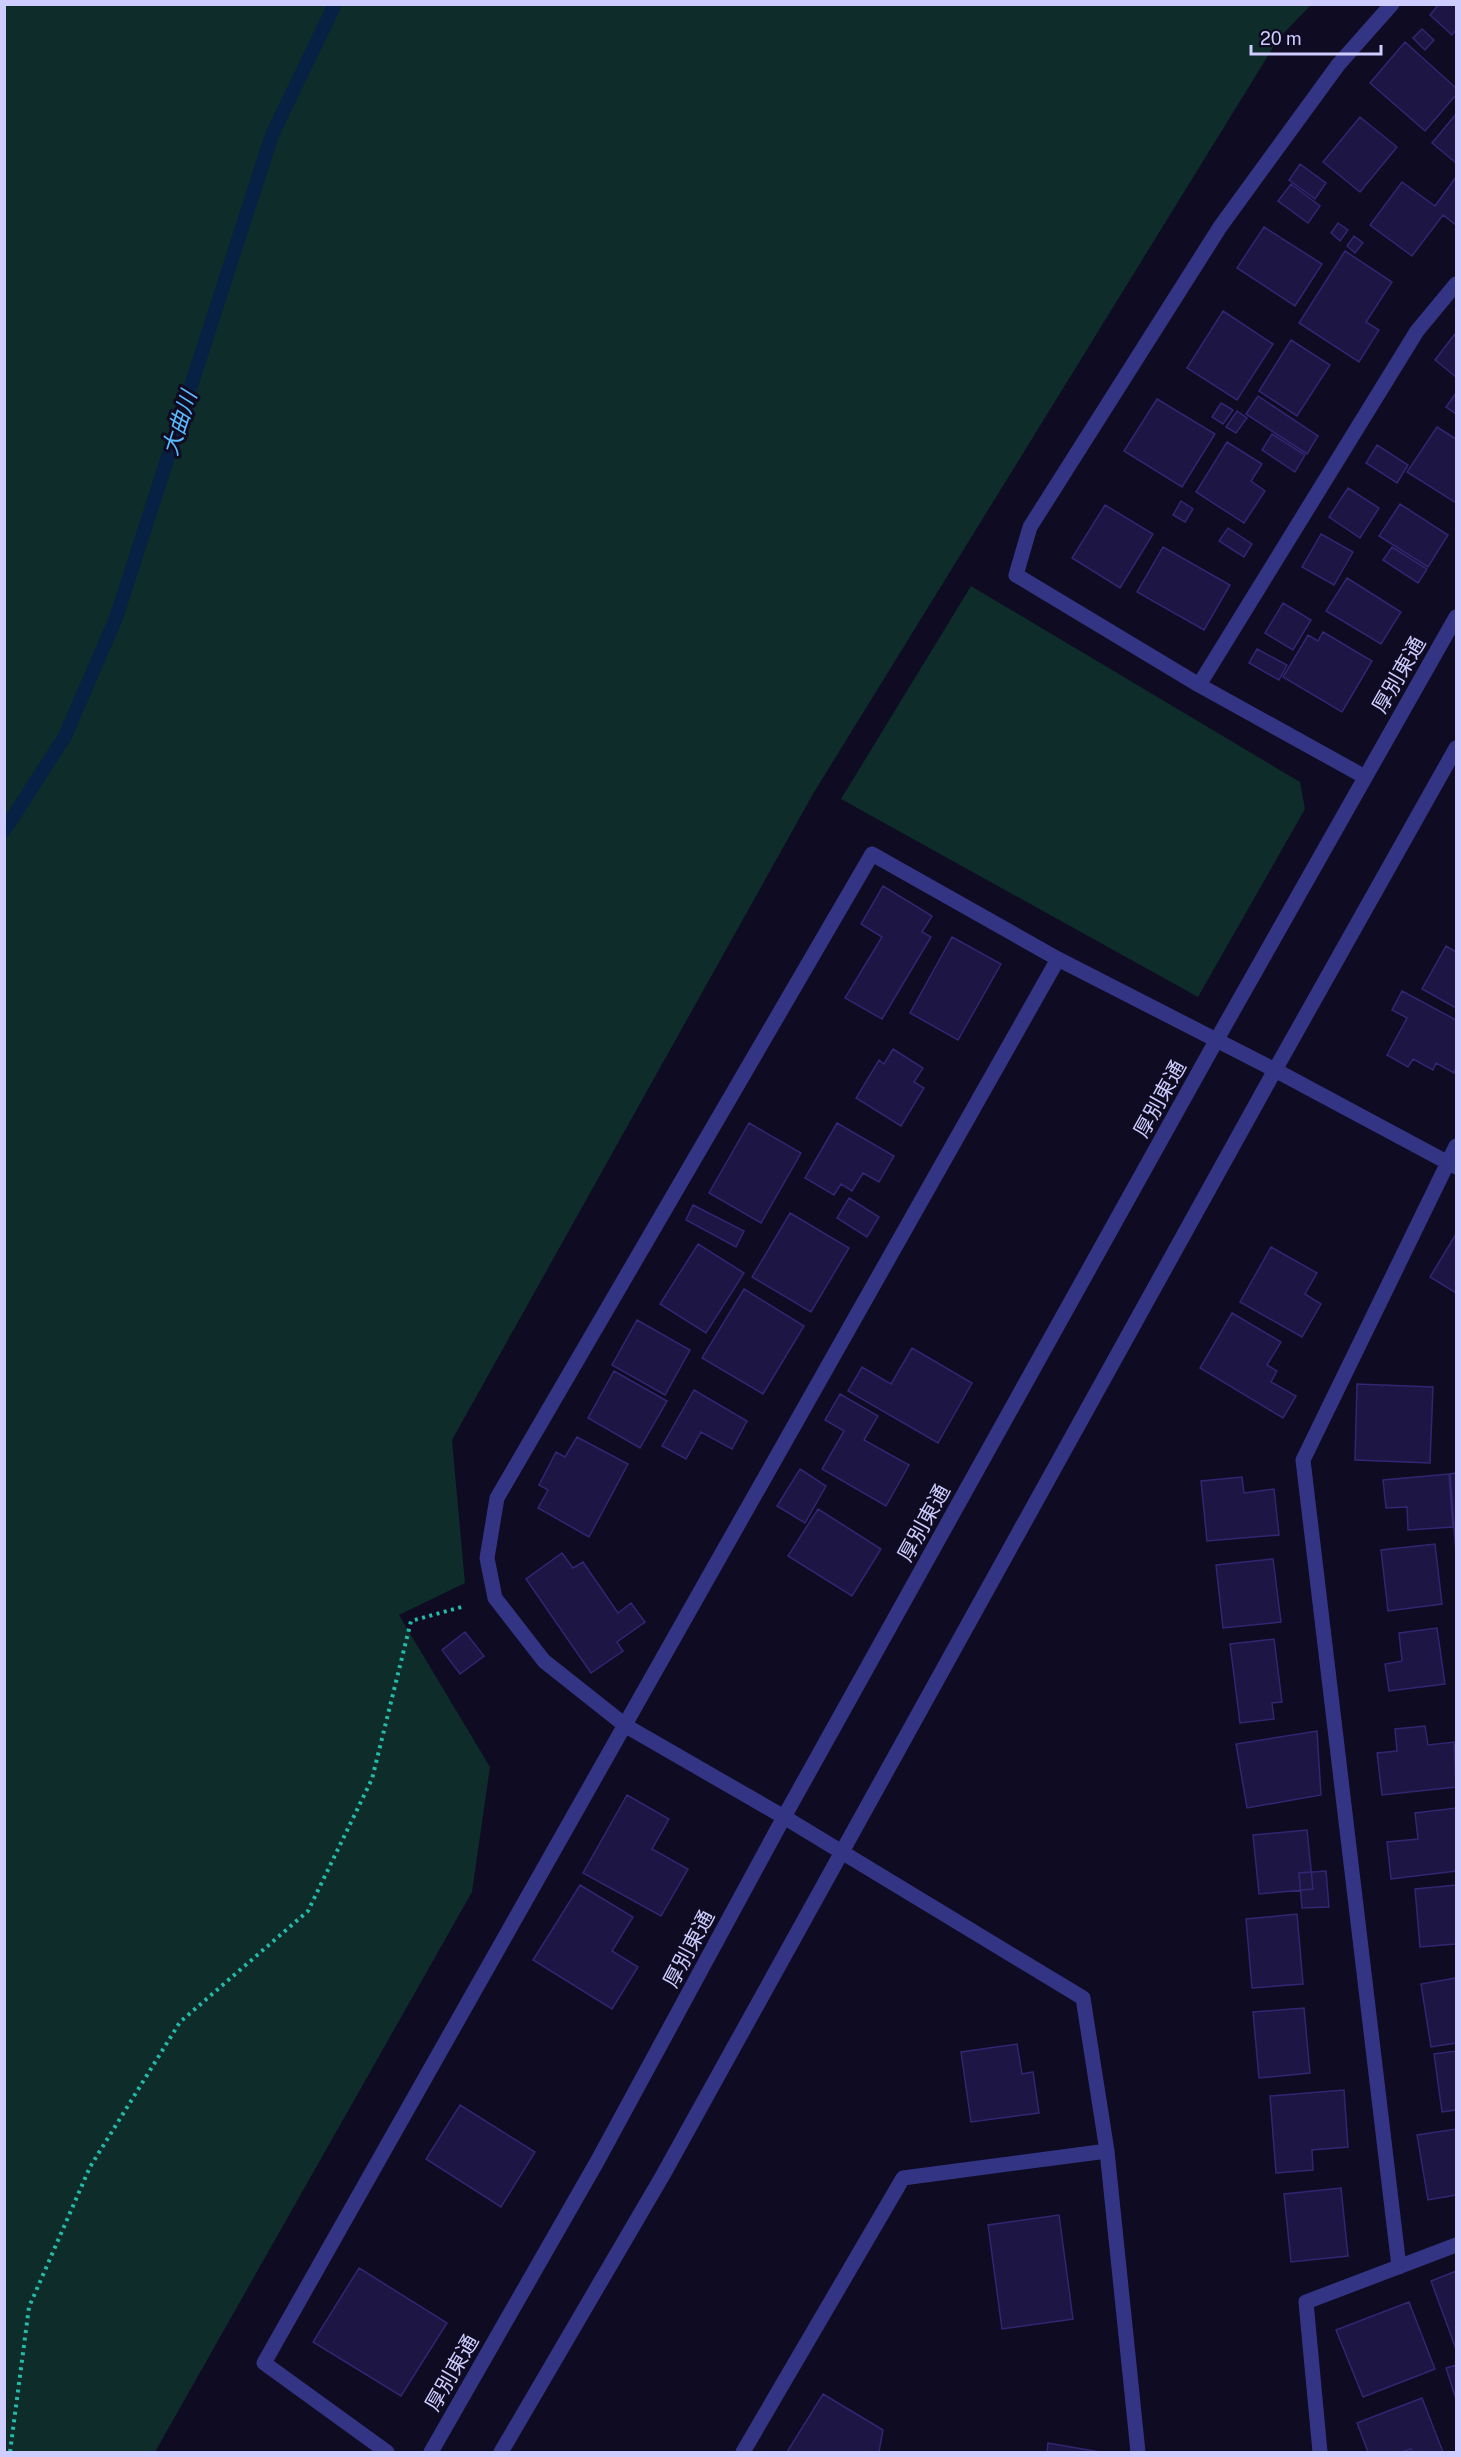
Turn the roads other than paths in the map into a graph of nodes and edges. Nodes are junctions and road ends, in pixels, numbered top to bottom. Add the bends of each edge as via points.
1 (1392, 4) edge
2 (1456, 284) edge
3 (1456, 617) edge
4 (1199, 685) junction
5 (1456, 748) edge
6 (1365, 777) junction
7 (1058, 959) junction
8 (1216, 1041) junction
9 (1275, 1070) junction
10 (1456, 1146) edge
11 (1452, 1165) edge
12 (626, 1726) junction
13 (784, 1817) junction
14 (841, 1851) junction
15 (1107, 2151) junction
16 (1456, 2245) edge
17 (1399, 2267) junction
18 (387, 2452) edge
19 (431, 2452) edge
20 (501, 2452) edge
21 (743, 2452) edge
22 (1138, 2452) edge
23 (1320, 2452) edge

1 - 4 street via 1338,65 1220,227 1030,527 1016,575
2 - 4 street via 1417,332
3 - 6 street, 厚別東通
4 - 6 street
5 - 9 street
6 - 8 street, 厚別東通
7 - 8 street
7 - 12 street
7 - 12 street via 872,854 497,1498 487,1557 495,1598 544,1661
8 - 9 street
8 - 13 street, 厚別東通
9 - 11 street
9 - 14 street
10 - 11 street
11 - 17 street via 1303,1460
12 - 13 street
12 - 18 street via 264,2363
13 - 14 street
13 - 19 street, 厚別東通 via 598,2160
14 - 15 street via 1083,1998
14 - 20 street via 663,2175
15 - 21 street via 903,2178
15 - 22 street
16 - 17 street
17 - 23 street via 1306,2302

